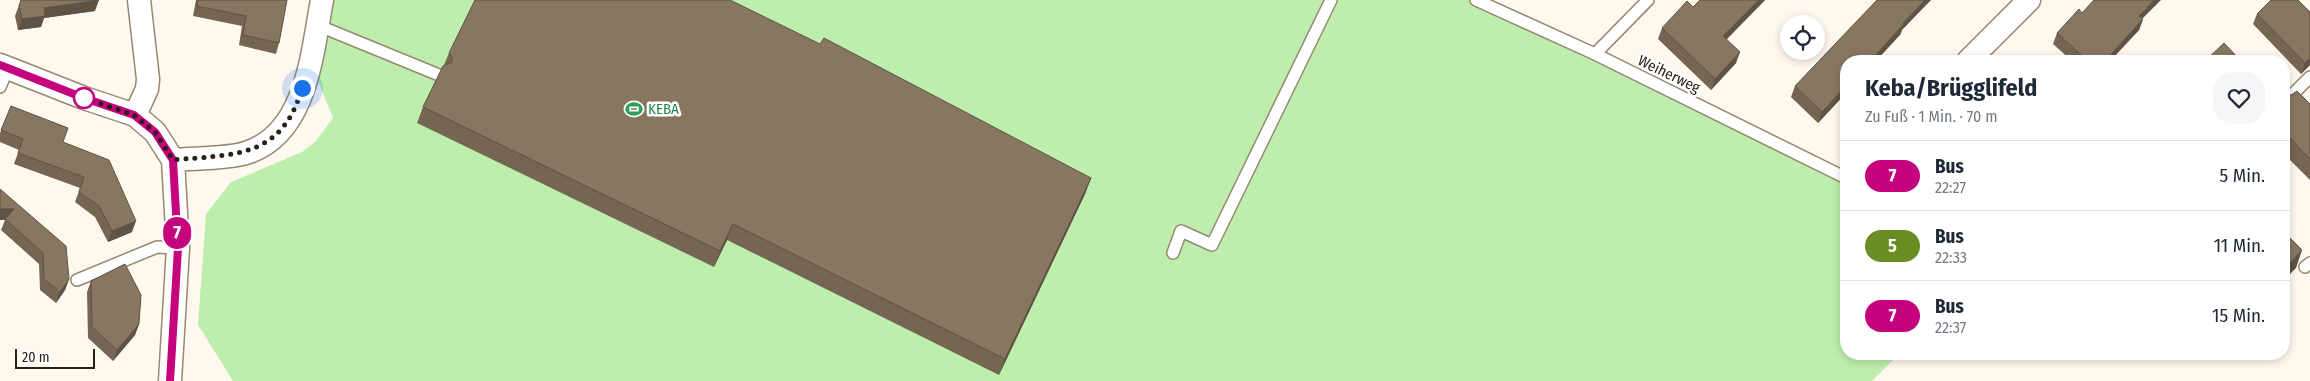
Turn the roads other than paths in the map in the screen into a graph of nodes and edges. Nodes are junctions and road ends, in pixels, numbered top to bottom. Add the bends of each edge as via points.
1 (138, 0) edge
2 (322, 0) edge
3 (1331, 0) edge
4 (1476, 0) edge
5 (1648, 0) edge
6 (2028, 0) edge
7 (317, 25) junction
8 (1595, 54) junction
9 (1974, 55) edge
10 (3, 73) edge
11 (439, 74) edge
12 (2310, 78) edge
13 (2290, 97) edge
14 (134, 115) junction
15 (173, 160) junction
16 (1840, 175) edge
17 (178, 248) junction
18 (1173, 253) dead end
19 (76, 280) dead end
20 (170, 375) edge
21 (150, 381) edge

1 - 14 street via 148,79 147,89
2 - 7 street
3 - 18 lane via 1212,244 1182,231
4 - 8 lane, Weiherweg
5 - 8 lane
6 - 9 street
7 - 11 lane
7 - 15 street via 299,101 286,126 246,153
8 - 16 lane, Weiherweg
10 - 14 street
12 - 13 lane
14 - 15 street via 155,132
15 - 17 street
17 - 19 lane via 157,247
17 - 20 street
20 - 21 street

